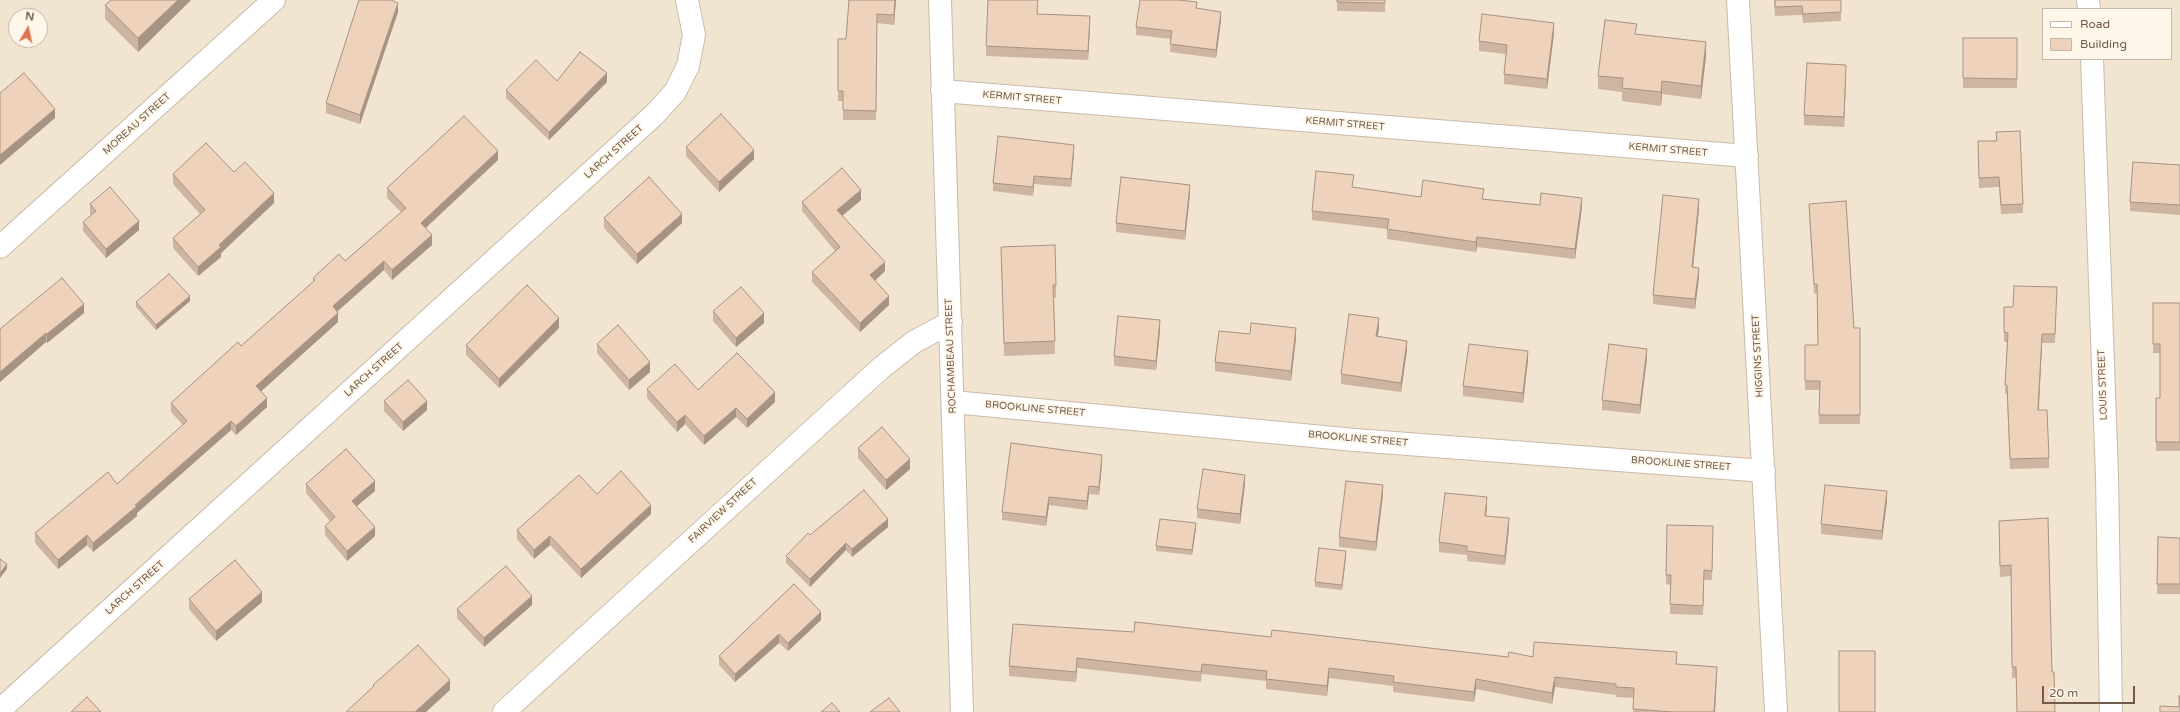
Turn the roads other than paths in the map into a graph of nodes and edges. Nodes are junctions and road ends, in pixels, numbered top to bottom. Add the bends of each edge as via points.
1 (274, 0) edge
2 (687, 0) edge
3 (940, 0) edge
4 (1738, 0) edge
5 (2092, 60) edge
6 (942, 91) junction
7 (1747, 156) junction
8 (0, 247) edge
9 (951, 322) junction
10 (953, 402) junction
11 (1764, 471) junction
12 (0, 710) edge
13 (504, 712) edge
14 (962, 712) edge
15 (1776, 712) edge
16 (2112, 712) edge

1 - 8 street, MOREAU STREET
2 - 12 street, LARCH STREET via 694,35 691,56 683,78 654,115
3 - 6 street, ROCHAMBEAU STREET
4 - 7 street, HIGGINS STREET
5 - 16 street, LOUIS STREET via 2107,476
6 - 7 street, KERMIT STREET
6 - 9 street, ROCHAMBEAU STREET
7 - 11 street, HIGGINS STREET
9 - 10 street, ROCHAMBEAU STREET
9 - 13 street, FAIRVIEW STREET via 914,342 881,368
10 - 11 street, BROOKLINE STREET via 1355,440
10 - 14 street, ROCHAMBEAU STREET
11 - 15 street, HIGGINS STREET

